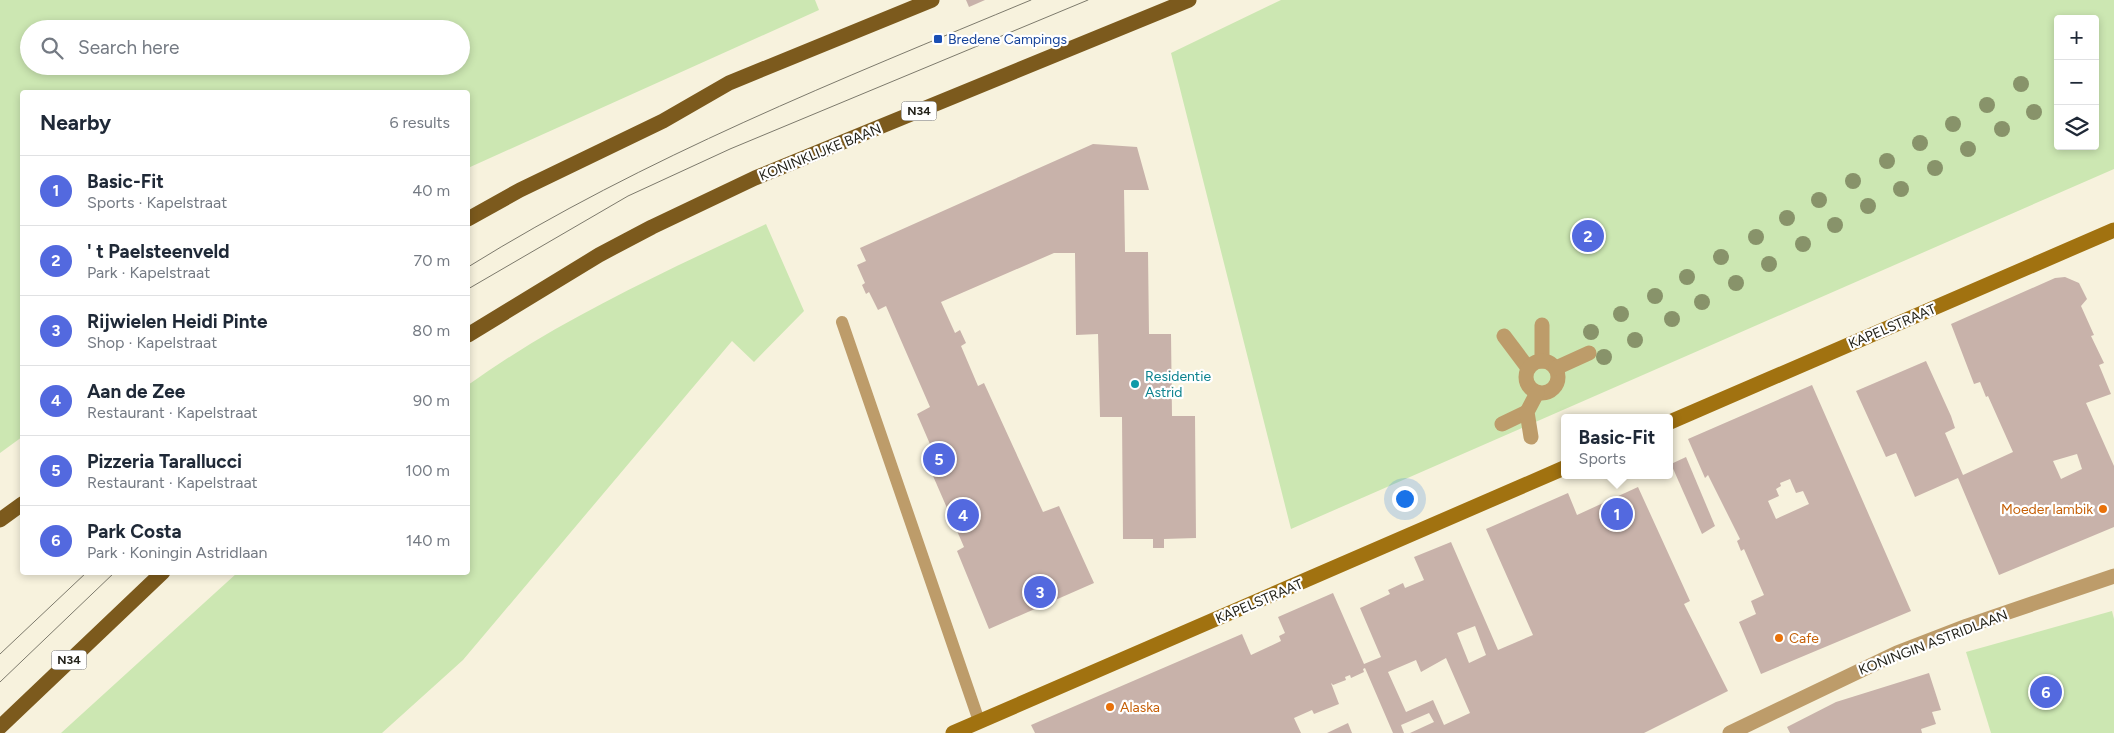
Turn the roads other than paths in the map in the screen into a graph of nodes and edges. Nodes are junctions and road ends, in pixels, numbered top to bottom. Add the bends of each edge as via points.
1 (932, 0) edge
2 (1189, 0) edge
3 (470, 218) edge
4 (2114, 230) edge
5 (842, 322) dead end
6 (1542, 325) dead end
7 (470, 334) edge
8 (1504, 336) dead end
9 (1589, 353) dead end
10 (1549, 364) junction
11 (1528, 368) junction
12 (1537, 394) junction
13 (1527, 412) junction
14 (1673, 421) edge
15 (1502, 424) dead end
16 (1531, 437) dead end
17 (1561, 469) edge
18 (20, 505) edge
19 (0, 520) edge
20 (160, 575) edge
21 (2114, 576) edge
22 (979, 721) junction
23 (0, 727) edge
24 (953, 733) edge
25 (1730, 733) edge

1 - 3 main road via 728,83 663,121
2 - 7 main road, KONINKLIJKE BAAN / N34 via 746,182 599,255
4 - 14 street, KAPELSTRAAT
5 - 22 lane
6 - 10 street
8 - 11 street
9 - 10 street
10 - 11 street via 1534,362
10 - 12 street via 1558,376 1557,384 1552,390
11 - 12 street via 1526,383
12 - 13 street
13 - 15 street
13 - 16 street
17 - 22 street, KAPELSTRAAT
18 - 19 main road
20 - 23 main road, N34
21 - 25 street, KONINGIN ASTRIDLAAN via 1897,653
22 - 24 street, KAPELSTRAAT

